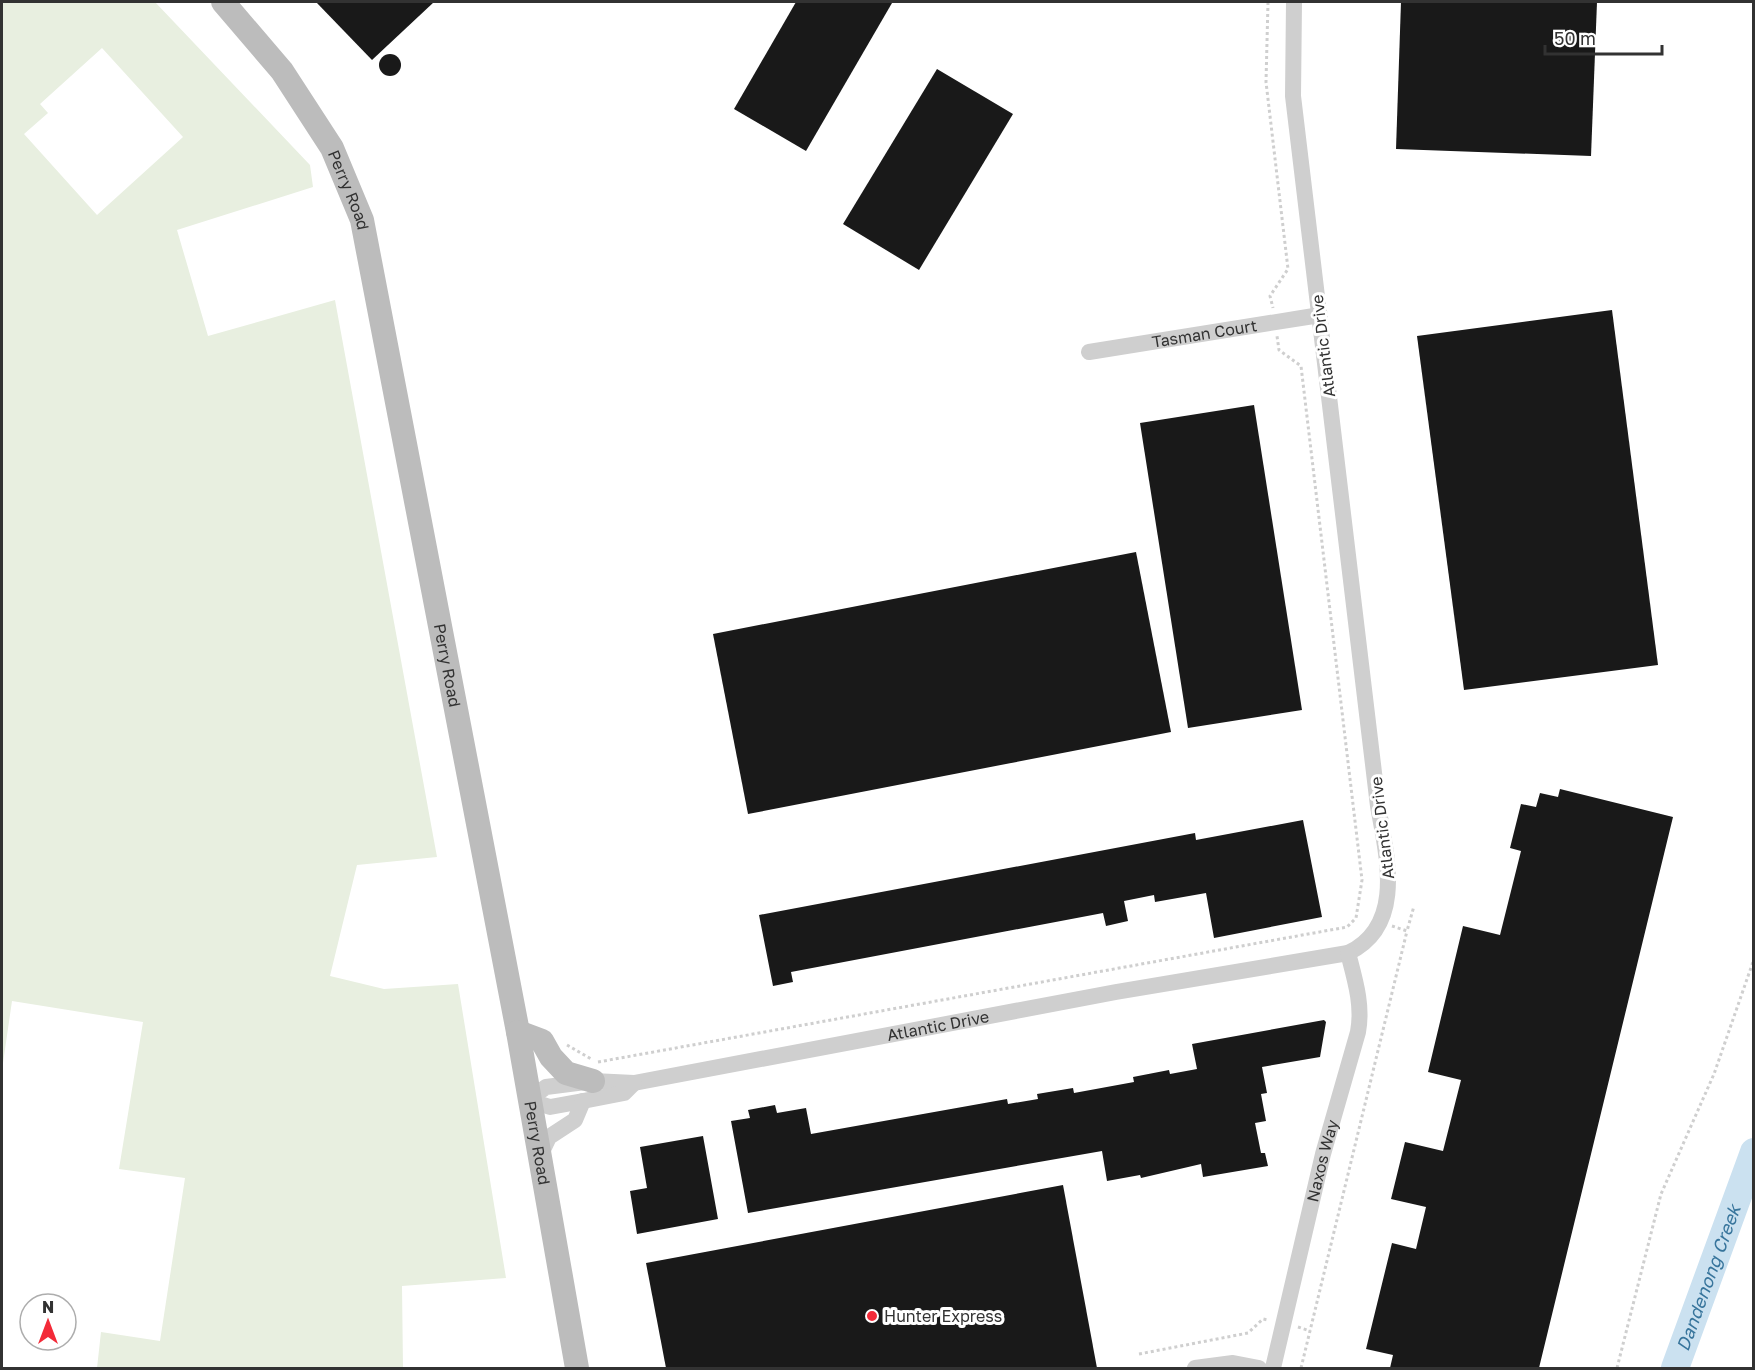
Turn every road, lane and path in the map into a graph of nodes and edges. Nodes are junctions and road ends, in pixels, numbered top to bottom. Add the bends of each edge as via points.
1 (223, 2) edge
2 (1268, 2) edge
3 (1293, 2) edge
4 (1320, 315) junction
5 (1275, 322) junction
6 (1089, 352) dead end
7 (1407, 931) dead end
8 (1348, 953) junction
9 (1754, 959) edge
10 (518, 1032) junction
11 (551, 1057) junction
12 (634, 1083) junction
13 (588, 1091) junction
14 (528, 1100) junction
15 (538, 1160) junction
16 (1282, 1323) junction
17 (1310, 1330) junction
18 (1139, 1354) dead end
19 (577, 1368) edge
20 (1195, 1368) edge
21 (1259, 1368) edge
22 (1273, 1368) edge
23 (1301, 1368) edge
24 (1617, 1368) edge

1 - 10 main road, Perry Road via 282,71 332,148 362,220
2 - 5 path via 1266,82 1288,269 1270,296
3 - 4 street, Atlantic Drive via 1293,96
4 - 5 street, Tasman Court
4 - 8 street, Atlantic Drive via 1389,886 1380,924 1371,939
5 - 6 street, Tasman Court
5 - 11 path via 1279,350 1300,366 1362,880 1356,918 1347,927 597,1063 566,1044
7 - 17 path
8 - 12 street, Atlantic Drive via 1104,994
8 - 16 street, Naxos Way via 1361,1014 1358,1032 1323,1154
9 - 24 path via 1714,1074 1661,1194
10 - 11 main road via 542,1041
10 - 14 main road, Perry Road
11 - 13 main road
12 - 13 street, Atlantic Drive
12 - 13 street, Atlantic Drive via 624,1093
13 - 14 street, Atlantic Drive via 550,1107
13 - 14 street, Atlantic Drive via 546,1087
13 - 15 street via 575,1120 549,1137
14 - 15 main road, Perry Road
15 - 19 main road, Perry Road
16 - 17 path
16 - 18 path via 1263,1319 1248,1333
16 - 22 street, Naxos Way
17 - 23 path
20 - 21 street via 1233,1363

